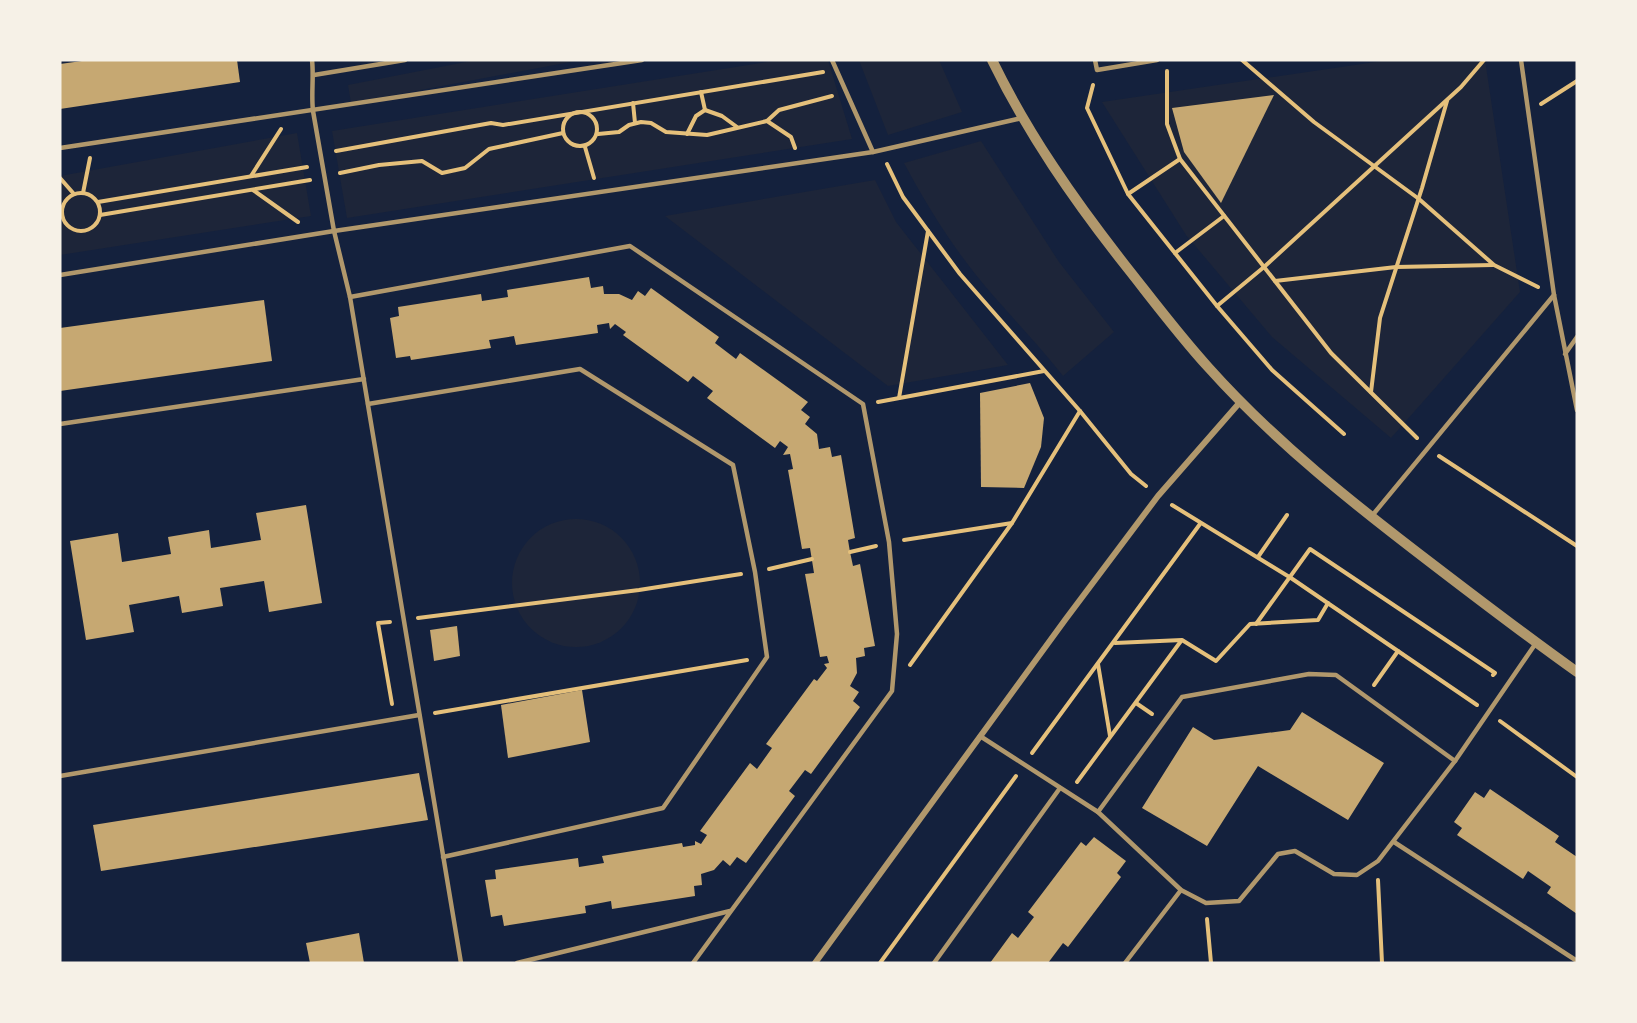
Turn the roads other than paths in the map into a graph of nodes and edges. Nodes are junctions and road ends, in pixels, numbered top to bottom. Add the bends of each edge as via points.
1 (312, 60) edge
2 (405, 60) edge
3 (642, 60) edge
4 (832, 60) edge
5 (992, 60) edge
6 (1095, 60) edge
7 (1157, 60) edge
8 (1521, 60) edge
9 (314, 75) junction
10 (314, 111) junction
11 (1022, 117) junction
12 (60, 148) edge
13 (873, 152) junction
14 (334, 231) junction
15 (60, 275) edge
16 (1554, 295) junction
17 (350, 297) junction
18 (1577, 337) edge
19 (1565, 354) junction
20 (364, 378) junction
21 (1240, 401) junction
22 (368, 405) junction
23 (1577, 410) edge
24 (60, 424) edge
25 (1371, 517) junction
26 (1536, 643) junction
27 (1577, 672) edge
28 (419, 715) junction
29 (980, 736) junction
30 (1455, 761) junction
31 (60, 776) edge
32 (1060, 788) junction
33 (1098, 812) junction
34 (1394, 842) junction
35 (443, 857) junction
36 (1181, 890) junction
37 (731, 911) junction
38 (1577, 961) edge
39 (461, 963) edge
40 (518, 963) edge
41 (693, 963) edge
42 (815, 963) edge
43 (933, 963) edge
44 (1125, 963) edge

1 - 9 lane
2 - 9 lane
3 - 10 lane
4 - 13 lane
5 - 11 street
6 - 7 lane via 1097,70
8 - 16 lane
9 - 10 lane
10 - 12 lane
10 - 14 lane
11 - 13 lane
11 - 21 street via 1059,177 1108,243
13 - 14 lane
14 - 15 lane
14 - 17 lane
16 - 19 lane
16 - 25 lane
17 - 20 lane
17 - 37 lane via 630,246 863,405 889,543 897,634 892,691
18 - 19 lane
19 - 23 lane
20 - 22 lane
20 - 24 lane
21 - 25 street
21 - 29 street via 1158,496
22 - 28 lane
22 - 35 lane via 580,369 733,465 755,572 766,657 663,808
25 - 26 street
26 - 27 street
26 - 30 lane
28 - 31 lane
28 - 35 lane
29 - 32 lane
29 - 42 street
30 - 33 lane via 1336,675 1309,674 1182,697
30 - 34 lane
32 - 33 lane
32 - 43 lane
33 - 36 lane
34 - 36 lane via 1378,861 1357,874 1334,874 1294,851 1278,854 1239,901 1206,903
34 - 38 lane
35 - 39 lane
36 - 44 lane
37 - 40 lane
37 - 41 lane

